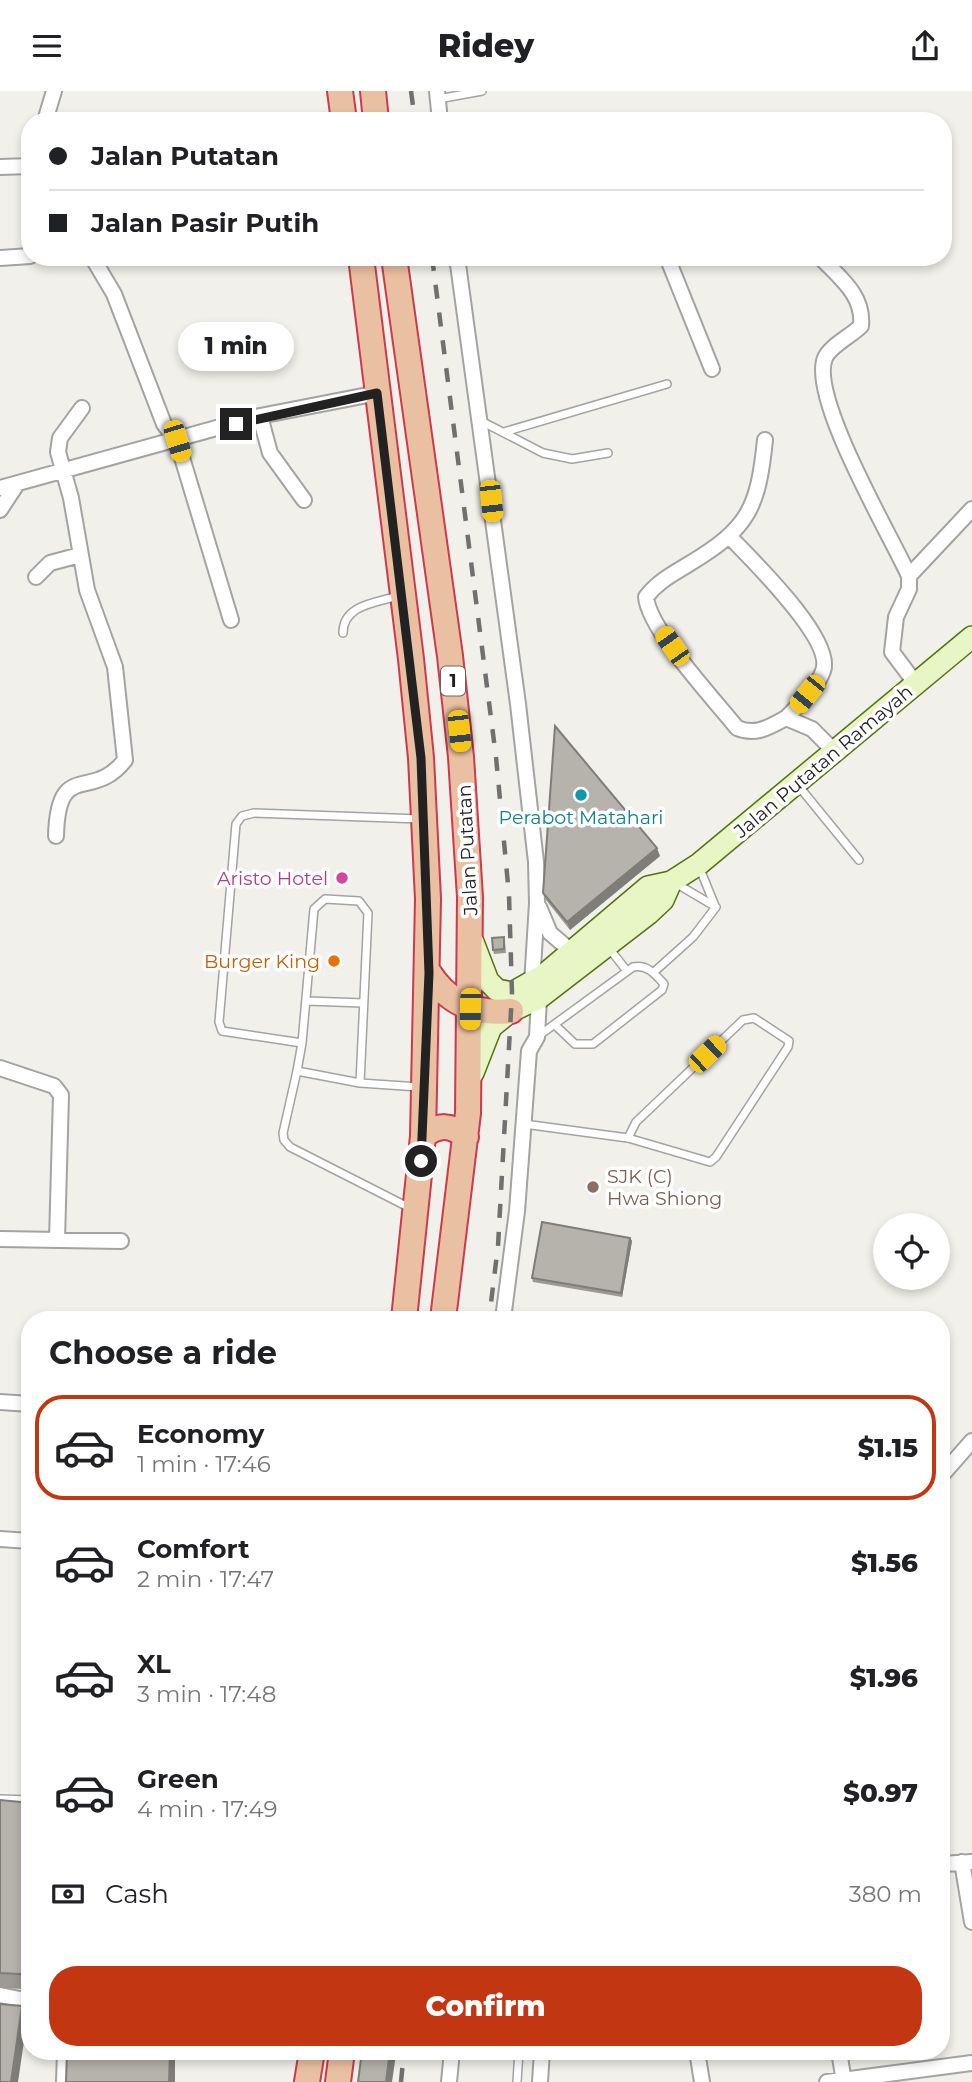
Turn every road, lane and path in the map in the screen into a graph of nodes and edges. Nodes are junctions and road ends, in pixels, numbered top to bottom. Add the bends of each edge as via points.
1 (54, 91) edge
2 (340, 91) edge
3 (373, 91) edge
4 (482, 91) edge
5 (437, 95) edge
6 (48, 112) edge
7 (343, 112) edge
8 (375, 112) edge
9 (21, 166) edge
10 (0, 167) edge
11 (21, 257) edge
12 (0, 258) edge
13 (97, 266) edge
14 (362, 266) edge
15 (395, 266) edge
16 (458, 266) edge
17 (671, 266) edge
18 (829, 266) edge
19 (407, 356) junction
20 (712, 369) dead end
21 (667, 384) dead end
22 (377, 393) junction
23 (82, 408) dead end
24 (260, 417) junction
25 (480, 420) junction
26 (504, 432) junction
27 (765, 440) dead end
28 (177, 441) junction
29 (608, 453) dead end
30 (63, 473) junction
31 (17, 485) junction
32 (0, 488) edge
33 (304, 500) dead end
34 (972, 509) edge
35 (0, 510) edge
36 (729, 536) junction
37 (435, 543) junction
38 (395, 548) junction
39 (80, 555) junction
40 (909, 576) junction
41 (36, 577) dead end
42 (402, 594) junction
43 (231, 620) dead end
44 (343, 633) dead end
45 (972, 637) edge
46 (916, 684) junction
47 (786, 718) junction
48 (834, 751) junction
49 (796, 783) junction
50 (424, 819) junction
51 (56, 836) dead end
52 (859, 860) dead end
53 (699, 864) junction
54 (671, 882) junction
55 (537, 903) junction
56 (716, 907) junction
57 (471, 934) junction
58 (606, 945) junction
59 (571, 951) junction
60 (627, 971) junction
61 (654, 972) junction
62 (429, 973) junction
63 (535, 991) junction
64 (307, 1001) junction
65 (363, 1003) junction
66 (470, 1009) junction
67 (511, 1011) junction
68 (556, 1025) junction
69 (537, 1037) junction
70 (302, 1043) junction
71 (0, 1068) edge
72 (297, 1071) junction
73 (360, 1083) junction
74 (424, 1087) junction
75 (469, 1087) junction
76 (524, 1124) junction
77 (423, 1136) junction
78 (466, 1136) junction
79 (628, 1138) junction
80 (417, 1211) junction
81 (0, 1239) edge
82 (57, 1240) junction
83 (121, 1241) dead end
84 (405, 1311) edge
85 (444, 1311) edge
86 (504, 1311) edge
87 (0, 1402) edge
88 (21, 1403) edge
89 (972, 1441) edge
90 (950, 1466) edge
91 (0, 1539) edge
92 (21, 1540) edge
93 (0, 1799) edge
94 (21, 1800) edge
95 (967, 1862) edge
96 (972, 1922) edge
97 (0, 1995) edge
98 (21, 1999) edge
99 (65, 2060) edge
100 (311, 2060) edge
101 (341, 2060) edge
102 (451, 2060) edge
103 (518, 2060) edge
104 (541, 2060) edge
105 (698, 2060) edge
106 (841, 2060) edge
107 (972, 2063) edge
108 (844, 2080) edge
109 (64, 2082) edge
110 (307, 2082) edge
111 (338, 2082) edge
112 (449, 2082) edge
113 (517, 2082) edge
114 (540, 2082) edge
115 (702, 2082) edge
116 (827, 2082) edge

1 - 6 street
2 - 7 highway
3 - 8 highway
4 - 5 lane
9 - 10 street
11 - 12 street
13 - 28 street via 119,306 164,424
14 - 22 highway, 1
15 - 19 highway, Jalan Putatan / 1
16 - 25 street
17 - 20 street
18 - 40 street via 855,294 862,310 861,326 826,354 821,372 828,399
19 - 22 highway
19 - 37 highway, Jalan Putatan / 1
21 - 26 lane
22 - 24 street
22 - 38 highway, 1
23 - 30 street via 60,438
24 - 28 street
24 - 33 street via 270,453
25 - 26 lane
25 - 55 street via 524,754
26 - 29 lane via 543,453 572,459
27 - 36 street via 760,488
28 - 30 street
28 - 43 street
30 - 31 street
30 - 39 street
31 - 32 street
31 - 35 street
34 - 40 street
36 - 47 street via 815,635 825,659 823,672
36 - 47 street via 656,584 646,597 647,606 672,646 737,728 764,730
37 - 38 highway
37 - 57 highway, Jalan Putatan / 1 via 461,757
38 - 42 highway, 1
39 - 41 street via 50,563
39 - 51 street via 87,590 115,667 125,760 116,772 72,786 62,795
40 - 46 street via 909,589 896,617 892,652
42 - 44 lane via 349,612
42 - 50 highway, 1
45 - 46 main road, Jalan Putatan Ramayah
46 - 48 main road, Jalan Putatan Ramayah
47 - 48 street via 812,729
48 - 49 main road, Jalan Putatan Ramayah
49 - 52 lane
49 - 53 main road, Jalan Putatan Ramayah
50 - 62 highway, 1
50 - 70 lane via 254,813 242,816 236,824 219,1022 222,1031
53 - 54 main road, Jalan Putatan Ramayah
53 - 56 lane
54 - 56 lane
54 - 58 main road, Jalan Putatan Ramayah via 663,900
54 - 59 main road, Jalan Putatan Ramayah via 648,887
55 - 59 street via 550,933
55 - 63 street
56 - 61 lane via 694,937
57 - 63 main road, Jalan Putatan Ramayah via 482,970 497,990 507,994
57 - 66 highway, Jalan Putatan / 1
58 - 60 lane
58 - 63 main road, Jalan Putatan Ramayah
59 - 63 main road, Jalan Putatan Ramayah
60 - 61 lane via 637,966
60 - 68 lane
61 - 68 lane via 664,984 662,990 593,1044 575,1044
62 - 66 highway via 438,987
62 - 74 highway, 1
63 - 67 main road, Jalan Putatan Ramayah
63 - 69 street
64 - 65 lane
64 - 65 lane via 314,909 324,899 359,901 368,913
64 - 70 lane
65 - 73 lane
66 - 67 highway
66 - 75 highway, Jalan Putatan / 1
67 - 75 main road, Jalan Putatan Ramayah via 491,1027
68 - 69 lane
69 - 76 street via 529,1051
70 - 72 lane
71 - 82 street via 54,1086 61,1095
72 - 73 lane
72 - 80 lane via 284,1140 290,1147
73 - 74 lane
74 - 77 highway, 1
75 - 78 highway, Jalan Putatan / 1
76 - 79 lane
76 - 86 street
77 - 78 highway via 446,1126
77 - 80 highway, 1
78 - 85 highway, Jalan Putatan / 1
79 - 79 lane via 710,1161 789,1041 754,1019 743,1020 636,1122
80 - 84 highway, 1
81 - 82 street
82 - 83 street
87 - 88 street
89 - 90 street
91 - 92 street
93 - 94 lane
95 - 96 street
97 - 98 street
99 - 109 street
100 - 110 highway
101 - 111 highway
102 - 112 street
103 - 113 lane
104 - 114 street
105 - 115 street
106 - 108 street
107 - 108 street
108 - 116 street

